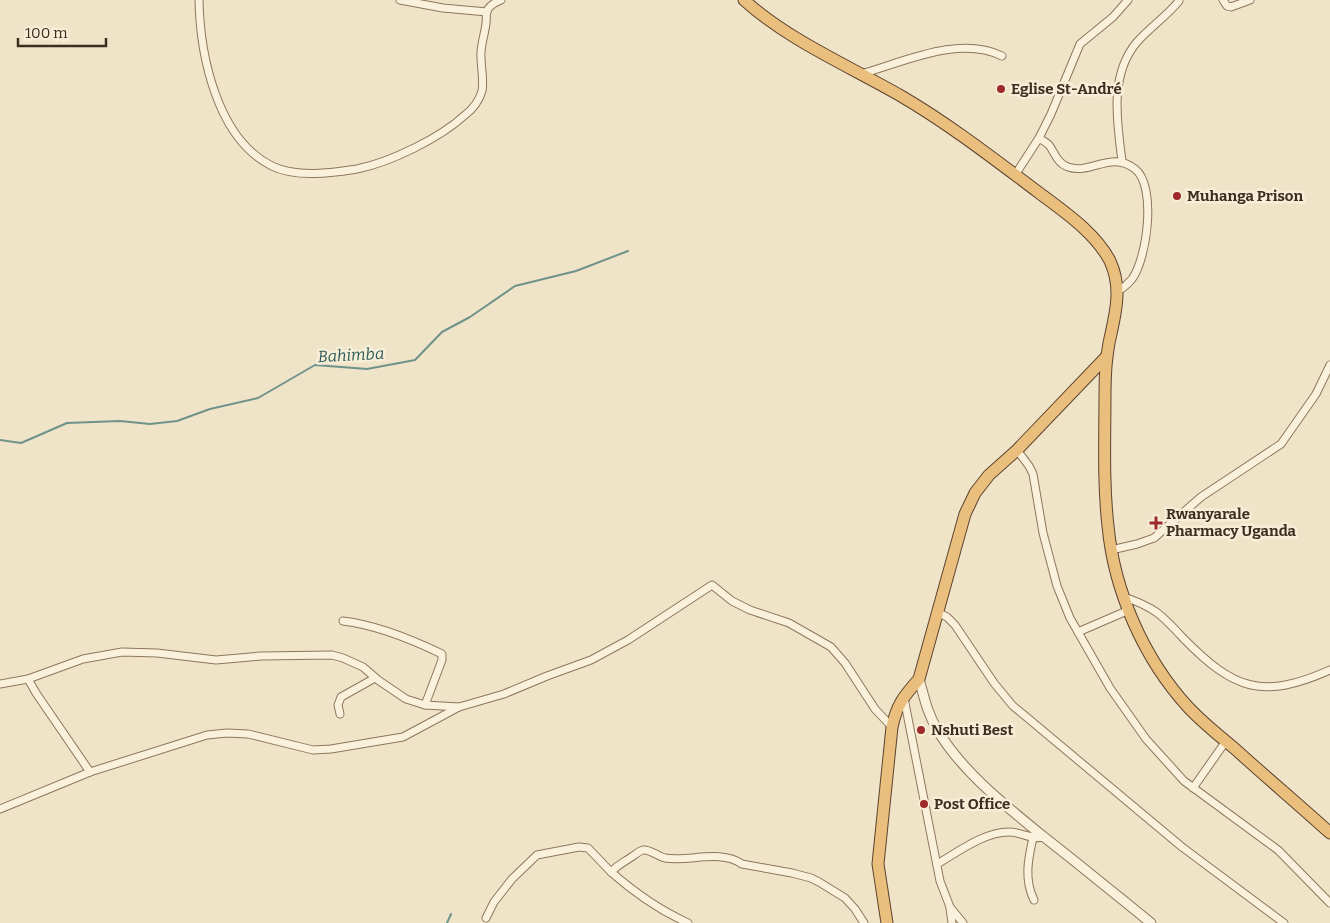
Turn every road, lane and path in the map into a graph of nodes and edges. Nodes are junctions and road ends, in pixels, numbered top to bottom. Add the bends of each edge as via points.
1 (200, 0) edge
2 (400, 0) edge
3 (501, 0) edge
4 (744, 0) edge
5 (1128, 0) edge
6 (1223, 0) edge
7 (1250, 0) edge
8 (1178, 2) dead end
9 (487, 12) junction
10 (1002, 56) dead end
11 (861, 74) junction
12 (1039, 138) junction
13 (1122, 161) junction
14 (1015, 175) junction
15 (1118, 291) junction
16 (1107, 356) junction
17 (1330, 365) edge
18 (1017, 450) junction
19 (1111, 550) junction
20 (1124, 597) junction
21 (1129, 610) junction
22 (937, 612) junction
23 (343, 621) dead end
24 (1078, 632) junction
25 (1330, 670) edge
26 (376, 678) junction
27 (28, 679) junction
28 (919, 679) junction
29 (0, 684) edge
30 (904, 696) junction
31 (425, 705) junction
32 (459, 707) junction
33 (340, 714) dead end
34 (892, 727) junction
35 (1226, 741) junction
36 (90, 772) junction
37 (1193, 788) junction
38 (0, 809) edge
39 (1330, 833) edge
40 (1044, 837) junction
41 (1033, 838) junction
42 (937, 864) junction
43 (611, 872) junction
44 (1034, 900) dead end
45 (1330, 903) edge
46 (950, 907) junction
47 (486, 918) dead end
48 (688, 923) edge
49 (864, 923) edge
50 (887, 923) edge
51 (952, 923) edge
52 (963, 923) edge
53 (1151, 923) edge
54 (1284, 923) edge

1 - 9 street via 203,45 216,95 235,134 247,149 272,167 294,172 342,171 372,166 414,148 465,116 475,105 482,88 480,53
2 - 9 street
3 - 9 street via 490,6
4 - 11 highway via 797,38
5 - 12 street via 1080,44
6 - 7 street via 1226,6 1231,7
8 - 13 street via 1135,44 1122,69 1117,124
10 - 11 street via 976,48 951,49
11 - 14 highway via 904,98
12 - 13 street via 1047,143 1062,164 1070,168
12 - 14 street
13 - 15 street via 1137,170 1141,177 1148,198 1148,211 1138,269 1128,284
14 - 15 highway via 1066,214 1098,245 1110,261
15 - 16 highway
16 - 18 highway
16 - 19 highway via 1104,473
17 - 19 street via 1316,394 1272,452 1202,497 1154,538
18 - 22 highway via 989,475 970,502
18 - 24 street via 1033,474 1052,573
19 - 20 highway
20 - 21 highway
20 - 25 street via 1154,609 1207,660 1251,686 1270,688 1288,685
21 - 24 street
21 - 35 highway via 1152,657 1177,695
22 - 28 highway
22 - 54 street via 954,625 1013,706 1176,842
23 - 31 street via 366,624 442,654
24 - 37 street via 1106,682 1146,740
26 - 27 street via 363,667 332,655 216,660 122,652 83,659
26 - 31 street via 406,699
26 - 33 street via 341,697 338,705
27 - 29 street
27 - 36 street
28 - 30 highway
28 - 40 street via 928,712 946,743 992,793
30 - 34 highway via 895,712
30 - 42 street
31 - 32 street
32 - 34 street via 504,694 591,660 712,585 732,601 789,623 831,647 875,709
32 - 36 street via 410,735 395,739 314,750 248,734 207,735
34 - 50 highway via 878,864
35 - 37 street
35 - 39 highway
36 - 38 street
37 - 45 street via 1278,850
40 - 41 street
40 - 53 street
41 - 42 street via 1012,832 995,834
41 - 44 street via 1028,872
42 - 46 street
43 - 47 street via 588,848 537,855 512,878
43 - 48 street via 640,896
43 - 49 street via 620,862 640,850 665,858 734,858 742,864 792,873 819,882 845,898
46 - 51 street
46 - 52 street

